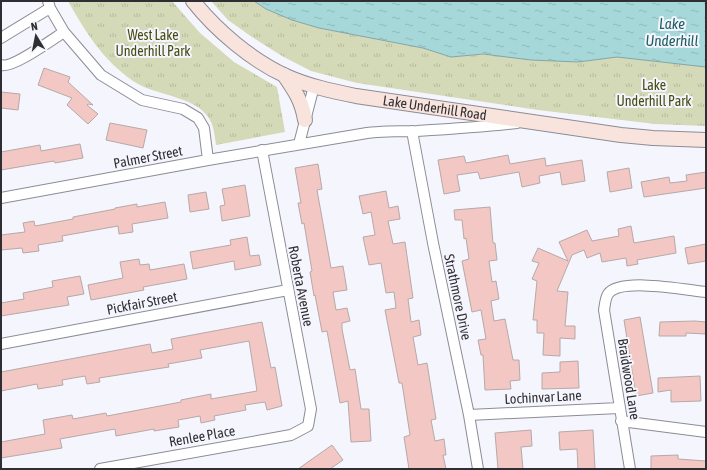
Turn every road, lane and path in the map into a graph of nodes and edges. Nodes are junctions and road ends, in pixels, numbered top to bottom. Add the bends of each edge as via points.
1 (193, 1) edge
2 (49, 5) edge
3 (64, 32) junction
4 (1, 38) edge
5 (1, 65) edge
6 (284, 75) junction
7 (314, 86) junction
8 (305, 120) junction
9 (530, 122) junction
10 (412, 131) junction
11 (706, 140) edge
12 (299, 144) junction
13 (262, 150) junction
14 (208, 160) junction
15 (1, 198) edge
16 (288, 290) junction
17 (706, 292) edge
18 (1, 344) edge
19 (619, 408) junction
20 (469, 415) junction
21 (621, 421) junction
22 (308, 426) joint
23 (706, 432) edge
24 (100, 469) edge
25 (478, 469) edge
26 (630, 469) edge

1 - 6 main road, Lake Underhill Road via 233,42
2 - 3 street
2 - 4 street
3 - 5 street via 15,63
3 - 14 street via 102,75 142,100 183,109 198,118 204,128
6 - 7 main road, Lake Underhill Road
6 - 8 main road via 298,94
7 - 8 street
7 - 9 main road, Lake Underhill Road via 356,96
8 - 12 street
9 - 10 street, Palmer Street via 481,128
9 - 11 main road, Lake Underhill Road via 652,138
10 - 12 street, Palmer Street via 388,131
10 - 20 street, Strathmore Drive
12 - 13 street, Palmer Street
13 - 14 street, Palmer Street
13 - 16 street, Roberta Avenue
14 - 15 street, Palmer Street
16 - 18 street, Pickfair Street
16 - 22 street, Roberta Avenue via 311,409
17 - 19 street, Braidwood Lane via 636,284 617,288 609,294 604,310
19 - 20 street, Lochinvar Lane
19 - 21 street, Braidwood Lane
20 - 25 street, Strathmore Drive
21 - 23 street
21 - 26 street, Braidwood Lane
22 - 24 street, Renlee Place via 292,435

